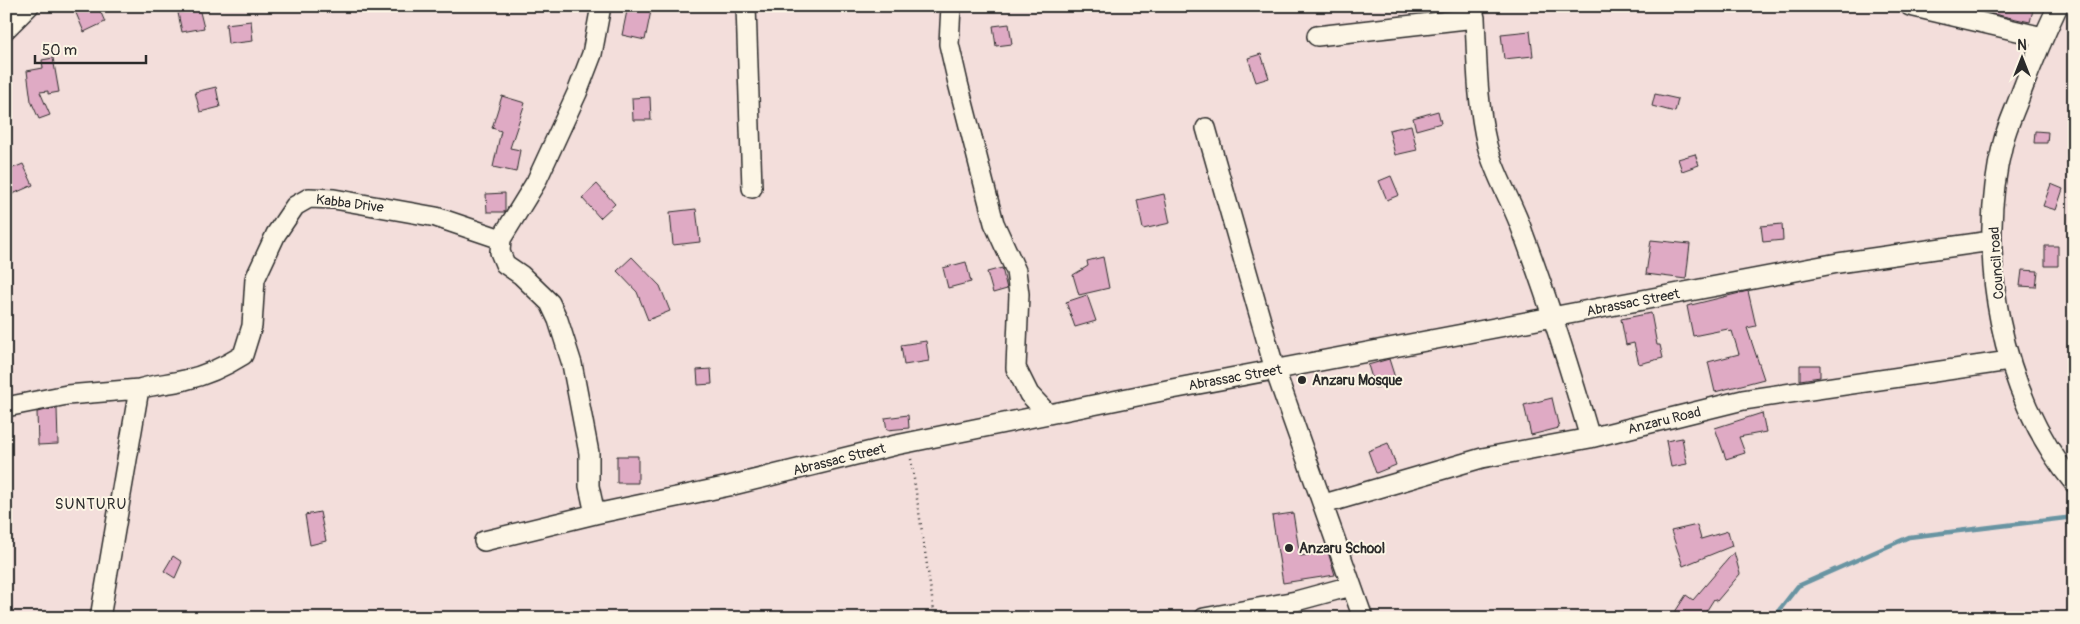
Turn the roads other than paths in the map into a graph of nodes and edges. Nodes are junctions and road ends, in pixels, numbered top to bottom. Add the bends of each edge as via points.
1 (29, 6) edge
2 (601, 6) edge
3 (746, 6) edge
4 (951, 6) edge
5 (1910, 6) edge
6 (2058, 6) edge
7 (1474, 12) edge
8 (6, 29) edge
9 (1317, 36) dead end
10 (2043, 37) junction
11 (1206, 128) dead end
12 (752, 188) dead end
13 (501, 239) junction
14 (1991, 241) junction
15 (1554, 317) junction
16 (2009, 361) junction
17 (1274, 370) junction
18 (139, 389) junction
19 (6, 407) edge
20 (1048, 414) junction
21 (1590, 438) junction
22 (2074, 483) edge
23 (1324, 504) junction
24 (595, 514) junction
25 (484, 541) dead end
26 (1351, 586) junction
27 (100, 618) edge
28 (1204, 618) edge
29 (1363, 618) edge

1 - 8 street
2 - 13 street via 592,54 570,110 536,182
3 - 12 street
4 - 20 street via 949,44 958,83 994,223 1016,271 1019,294 1016,368 1029,394
5 - 10 street
6 - 10 street, Council road
7 - 9 street
7 - 15 street via 1478,100 1487,147
10 - 14 street, Council road via 2003,144 1996,178
11 - 17 street
13 - 18 street, Kabba Drive via 436,216 334,199 309,198 295,206 276,234 255,279 252,326 243,356 216,371
13 - 24 street via 500,252 505,264 550,302 558,320 572,364 589,453 589,486
14 - 15 street, Abrassac Street via 1838,263
14 - 16 street, Council road via 2000,322
15 - 17 street, Abrassac Street
15 - 21 street
16 - 21 street, Anzaru Road via 1743,400
16 - 22 street, Council road via 2050,450
17 - 20 street, Abrassac Street
17 - 23 street
18 - 19 street, Kabba Drive via 67,395
18 - 27 street
20 - 24 street, Abrassac Street
21 - 23 street, Anzaru Road via 1482,458
23 - 26 street
24 - 25 street, Abrassac Street
26 - 28 street via 1296,601
26 - 29 street

